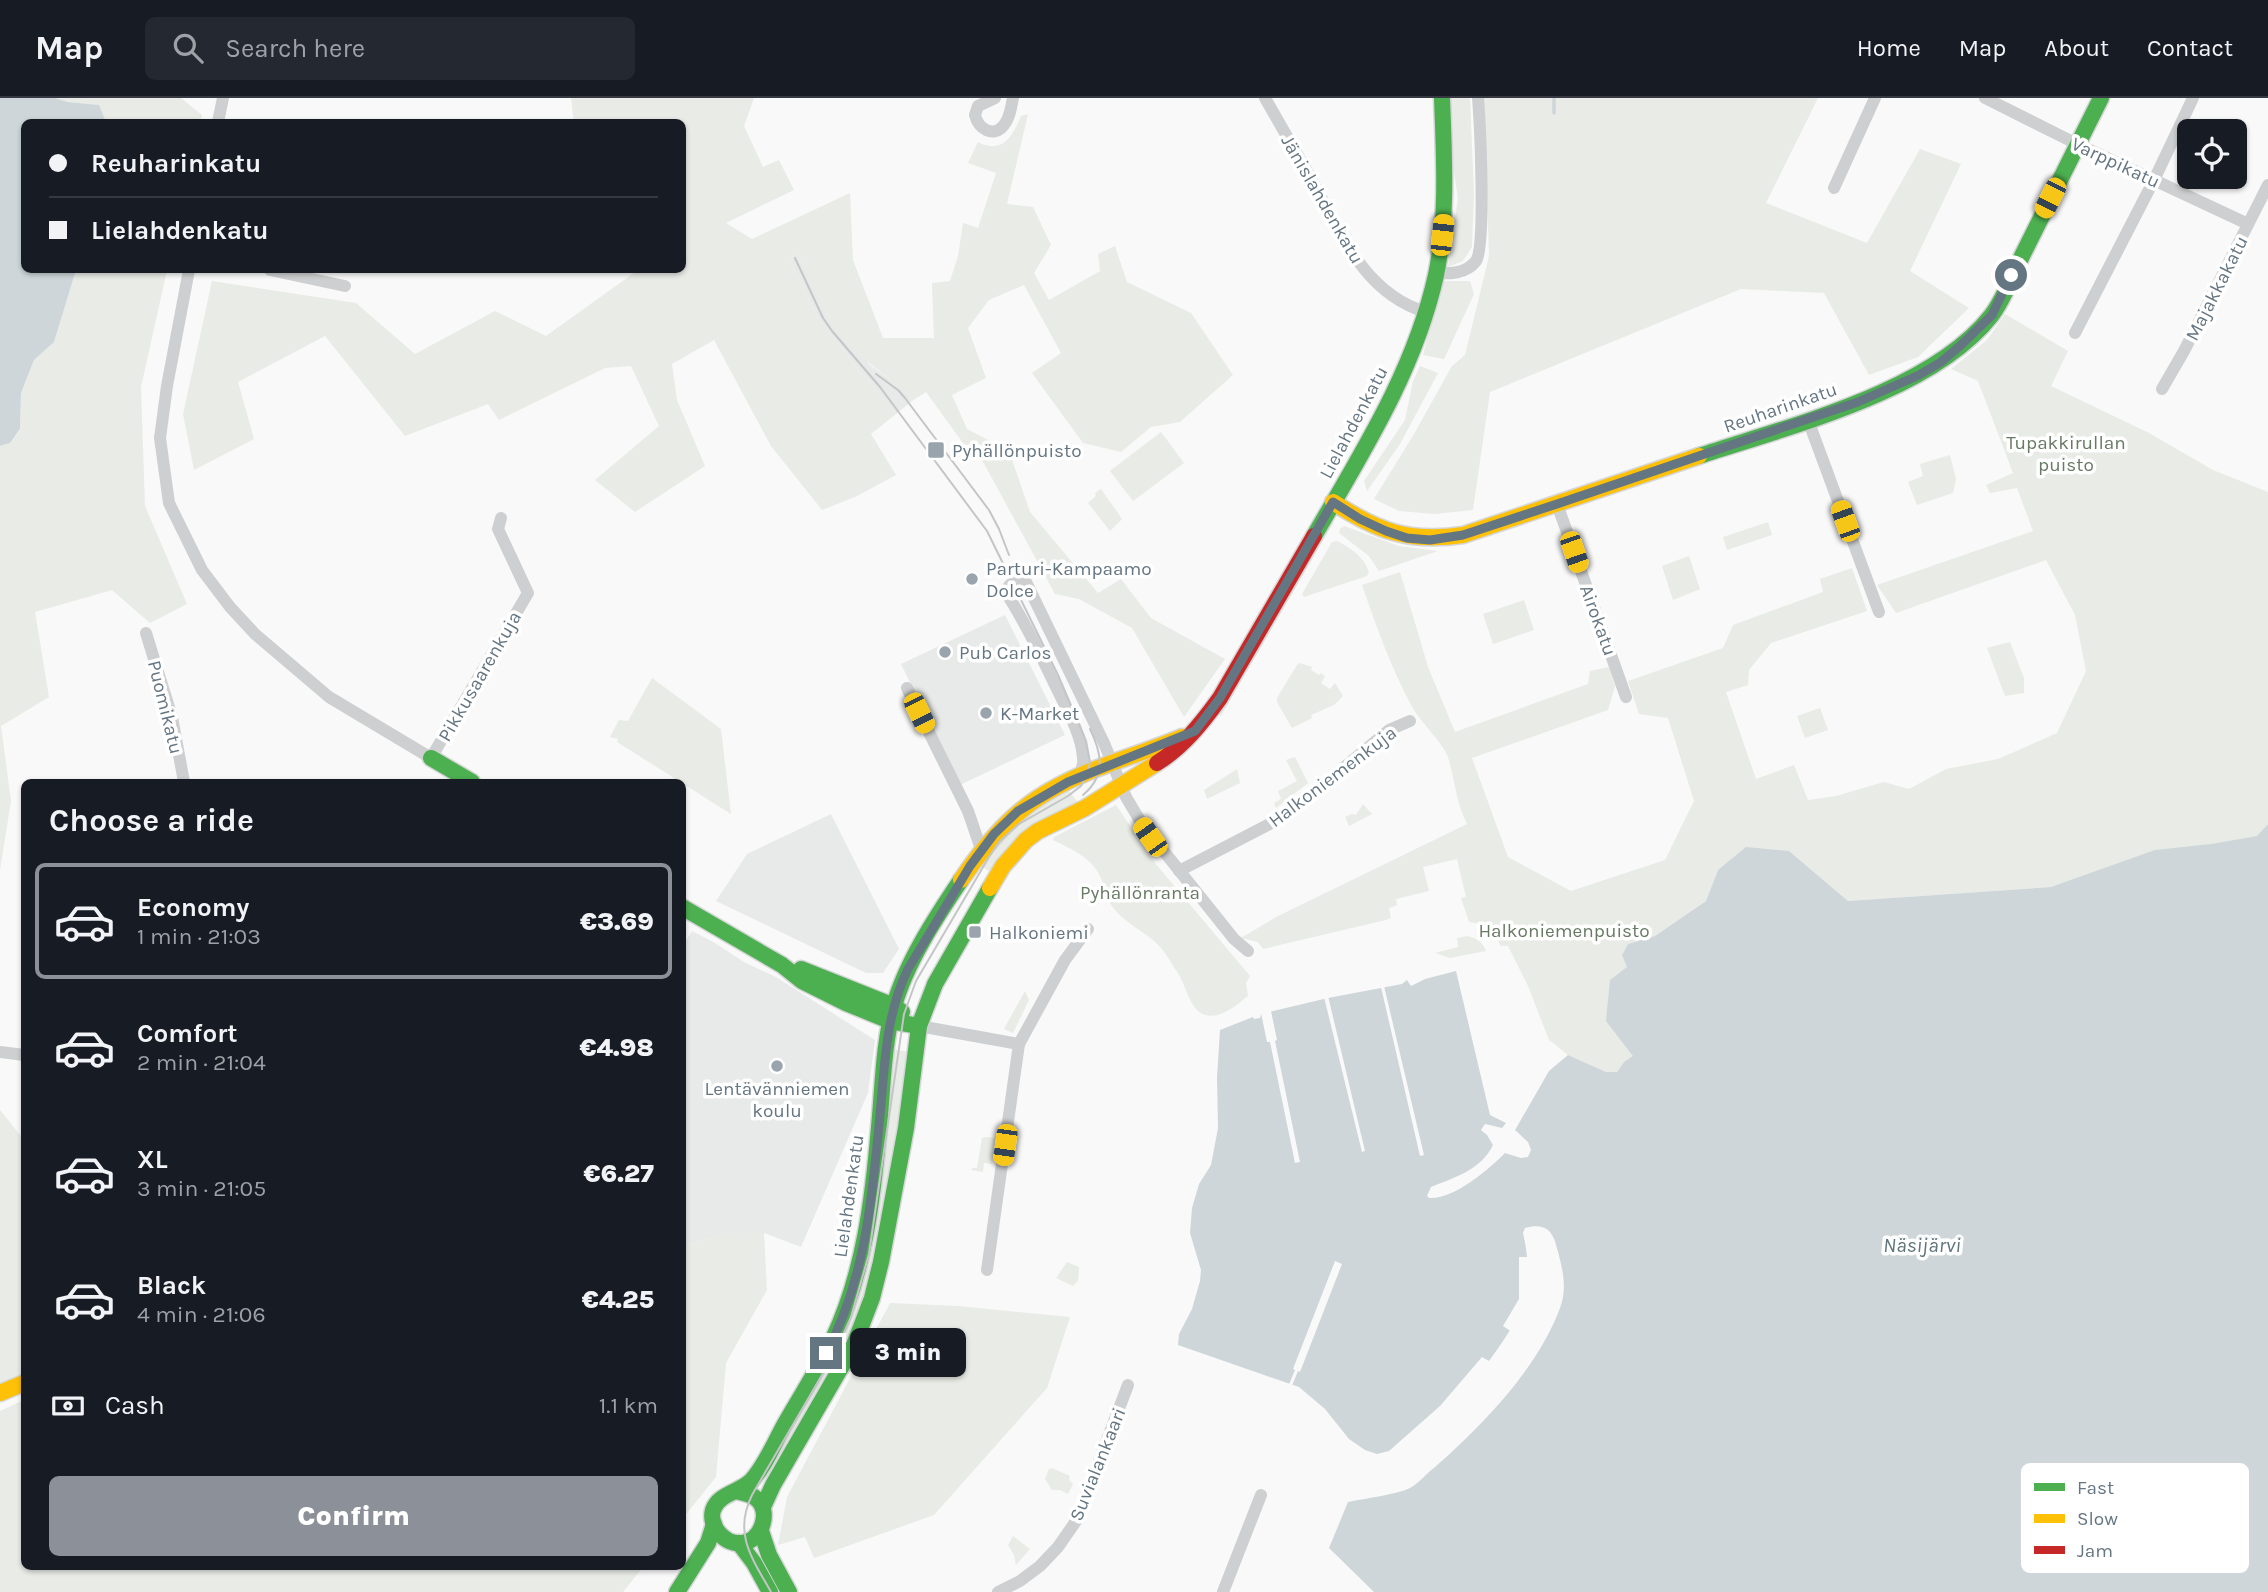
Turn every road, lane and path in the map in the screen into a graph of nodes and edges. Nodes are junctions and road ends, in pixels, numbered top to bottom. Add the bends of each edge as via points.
1 (223, 98) edge
2 (995, 98) edge
3 (1013, 98) edge
4 (1265, 98) edge
5 (1442, 98) edge
6 (1478, 98) edge
7 (1875, 98) edge
8 (1985, 98) edge
9 (2101, 98) edge
10 (2193, 98) edge
11 (219, 119) edge
12 (2077, 144) junction
13 (2154, 180) junction
14 (2268, 185) edge
15 (1834, 188) dead end
16 (2248, 224) junction
17 (188, 273) edge
18 (284, 273) edge
19 (1436, 273) junction
20 (345, 286) dead end
21 (1426, 312) junction
22 (2075, 333) dead end
23 (2162, 389) dead end
24 (1808, 420) junction
25 (1333, 502) junction
26 (1557, 504) junction
27 (501, 519) dead end
28 (1879, 612) dead end
29 (146, 633) dead end
30 (907, 688) dead end
31 (1626, 697) dead end
32 (1410, 721) dead end
33 (1195, 731) junction
34 (430, 758) junction
35 (1113, 764) junction
36 (1078, 778) junction
37 (183, 779) edge
38 (467, 779) edge
39 (1122, 786) junction
40 (981, 849) junction
41 (1179, 872) junction
42 (686, 914) edge
43 (1088, 929) dead end
44 (1248, 951) dead end
45 (892, 1013) junction
46 (919, 1026) junction
47 (1019, 1044) junction
48 (0, 1052) edge
49 (21, 1055) edge
50 (987, 1270) dead end
51 (21, 1384) edge
52 (1128, 1385) dead end
53 (0, 1393) edge
54 (735, 1492) junction
55 (1261, 1495) dead end
56 (763, 1507) junction
57 (713, 1524) junction
58 (761, 1531) junction
59 (735, 1543) junction
60 (677, 1592) edge
61 (684, 1592) edge
62 (770, 1592) edge
63 (789, 1592) edge
64 (998, 1592) edge
65 (1223, 1592) edge

1 - 11 street
2 - 3 street via 978,106 975,115 987,131 1002,128
4 - 21 street, Jänislahdenkatu via 1359,264 1393,298
5 - 19 main road, Lielahdenkatu via 1444,215
6 - 19 street via 1480,252 1468,268
7 - 15 street
8 - 12 street, Varppikatu
9 - 12 main road, Reuharinkatu
10 - 13 street
12 - 13 street, Varppikatu
12 - 24 main road, Reuharinkatu via 1992,315 1941,362 1919,375
13 - 16 street, Varppikatu
13 - 22 street
14 - 16 street, Majakkakatu
16 - 23 street, Majakkakatu
17 - 34 street via 160,438 169,503 202,570 254,634 329,697
18 - 20 street
19 - 21 main road, Lielahdenkatu
21 - 25 main road, Lielahdenkatu via 1393,397
24 - 26 main road, Reuharinkatu
24 - 28 street
25 - 26 main road, Reuharinkatu via 1386,531 1430,540 1463,535
25 - 33 main road, Lielahdenkatu via 1220,698
26 - 31 street, Airokatu
27 - 34 street, Pikkusaarenkuja via 498,529 528,593
29 - 37 street, Puomikatu via 172,717
30 - 40 street via 968,811
32 - 41 street, Halkoniemenkuja via 1389,730 1287,815
33 - 35 main road, Lielahdenkatu
33 - 39 main road, Lielahdenkatu via 1173,753
34 - 38 main road
35 - 36 main road, Lielahdenkatu
35 - 36 street via 1026,582 1018,580 1009,586 1008,596 1029,630 1080,742 1084,760
35 - 39 street
36 - 40 main road, Lielahdenkatu via 1018,811
39 - 41 street via 1142,824
39 - 46 main road, Lielahdenkatu via 1038,831 1015,850 935,984
40 - 45 main road, Lielahdenkatu via 908,969
41 - 44 street
42 - 45 main road via 782,965 808,971
43 - 47 street via 1065,960
45 - 46 main road
45 - 54 main road, Lielahdenkatu via 871,1191 852,1294 837,1334 805,1391 751,1481
46 - 47 street
46 - 56 main road, Lielahdenkatu via 906,1128 872,1298 854,1345
47 - 50 street
48 - 49 street
51 - 53 main road
52 - 64 street, Suvialankaari via 1076,1521 1040,1566
54 - 56 main road via 752,1495
54 - 57 main road via 720,1499
55 - 65 street
56 - 58 main road
57 - 59 main road
57 - 60 main road via 709,1542
58 - 59 main road via 752,1540
58 - 63 main road
59 - 61 main road
59 - 62 main road via 754,1563

